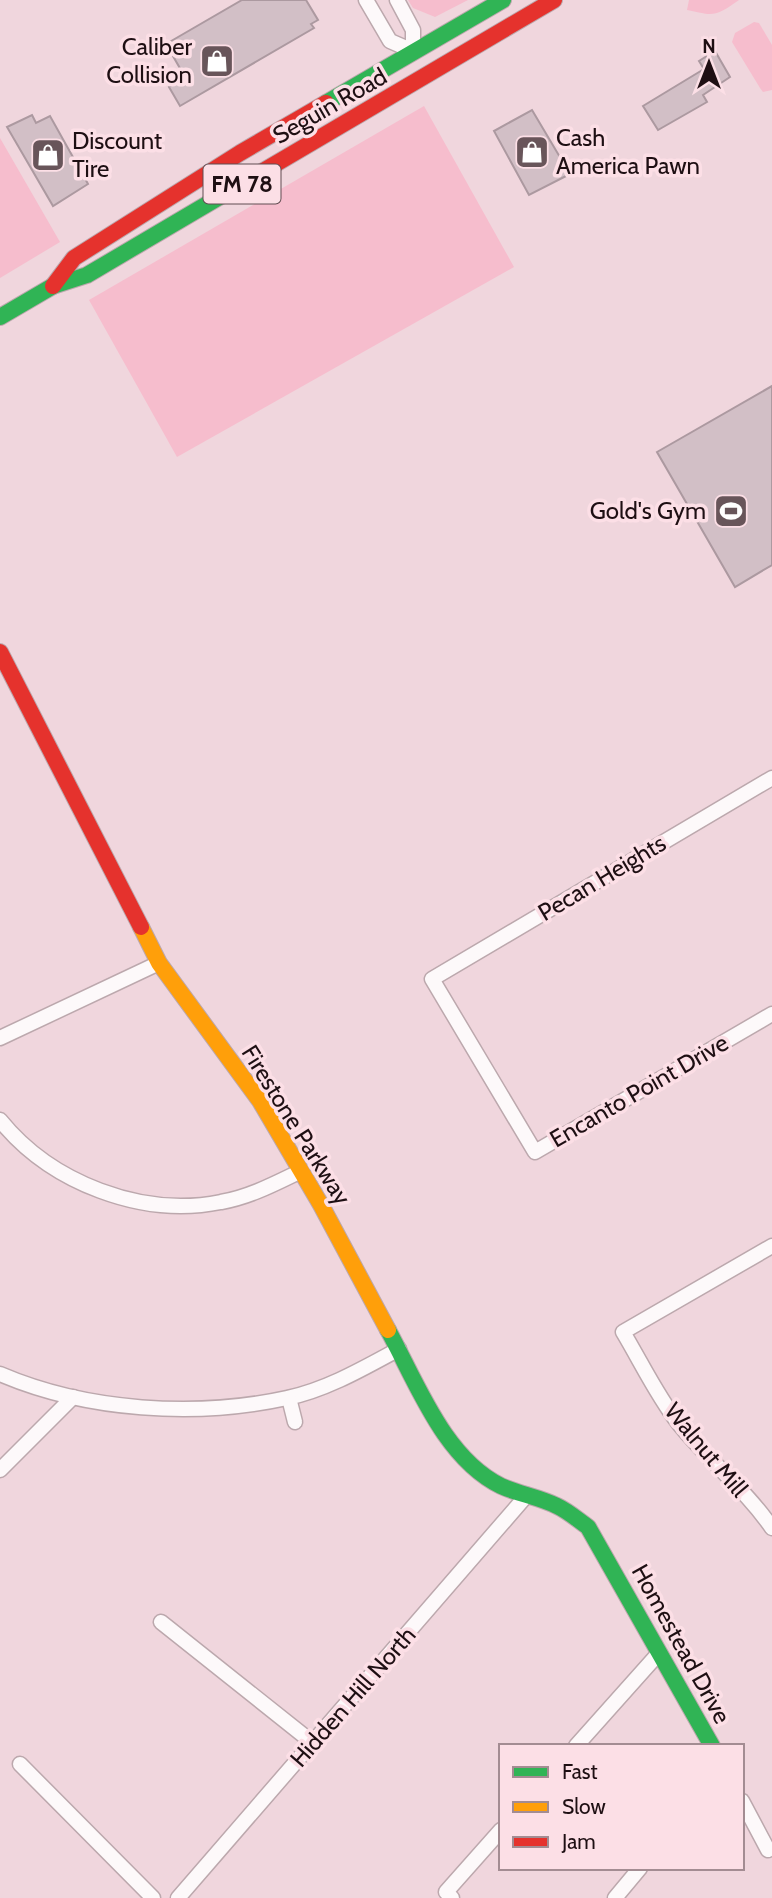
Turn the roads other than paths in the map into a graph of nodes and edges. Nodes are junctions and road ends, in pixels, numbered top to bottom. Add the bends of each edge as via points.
1 (366, 0) edge
2 (397, 0) edge
3 (503, 0) edge
4 (554, 0) edge
5 (484, 42) junction
6 (412, 51) junction
7 (374, 107) junction
8 (53, 286) junction
9 (0, 317) edge
10 (0, 652) edge
11 (772, 778) edge
12 (159, 963) junction
13 (432, 979) joint
14 (772, 1014) edge
15 (0, 1038) edge
16 (0, 1120) edge
17 (301, 1171) junction
18 (772, 1246) edge
19 (399, 1349) junction
20 (0, 1374) edge
21 (73, 1397) junction
22 (289, 1398) junction
23 (295, 1422) dead end
24 (0, 1470) edge
25 (527, 1495) junction
26 (772, 1528) edge
27 (610, 1565) joint
28 (161, 1622) dead end
29 (659, 1653) junction
30 (313, 1743) junction
31 (578, 1744) edge
32 (711, 1744) edge
33 (20, 1764) dead end
34 (744, 1805) edge
35 (499, 1832) edge
36 (768, 1850) dead end
37 (638, 1870) edge
38 (153, 1898) edge
39 (178, 1898) edge
40 (452, 1898) edge
41 (615, 1898) edge

1 - 6 street via 390,41
2 - 6 street via 413,30
3 - 6 street, Seguin Road / FM 78
4 - 5 street, Seguin Road / FM 78
5 - 6 street via 452,51
5 - 7 street, Seguin Road / FM 78
6 - 7 street via 410,65
6 - 8 street, Seguin Road / FM 78 via 74,258
7 - 8 street, Seguin Road / FM 78 via 87,275
8 - 9 street, Seguin Road / FM 78
10 - 12 street, Firestone Parkway
11 - 13 street, Pecan Heights
12 - 15 street
12 - 17 street, Firestone Parkway via 260,1101
13 - 14 street, Encanto Point Drive via 535,1152
16 - 17 street via 23,1145 62,1173 106,1193 141,1202 220,1203
17 - 19 street, Firestone Parkway
18 - 26 street, Walnut Mill via 623,1332 678,1422
19 - 22 street
19 - 25 street, Firestone Parkway via 458,1454 501,1486
20 - 21 street
21 - 22 street via 148,1408 235,1406
21 - 24 street
22 - 23 street
25 - 27 street, Firestone Parkway via 558,1506 588,1527
25 - 30 street, Hidden Hill North
27 - 29 street, Homestead Drive
28 - 30 street
29 - 31 street
29 - 32 street, Homestead Drive
30 - 39 street, Hidden Hill North
33 - 38 street
34 - 36 street
35 - 40 street via 446,1892
37 - 41 street

